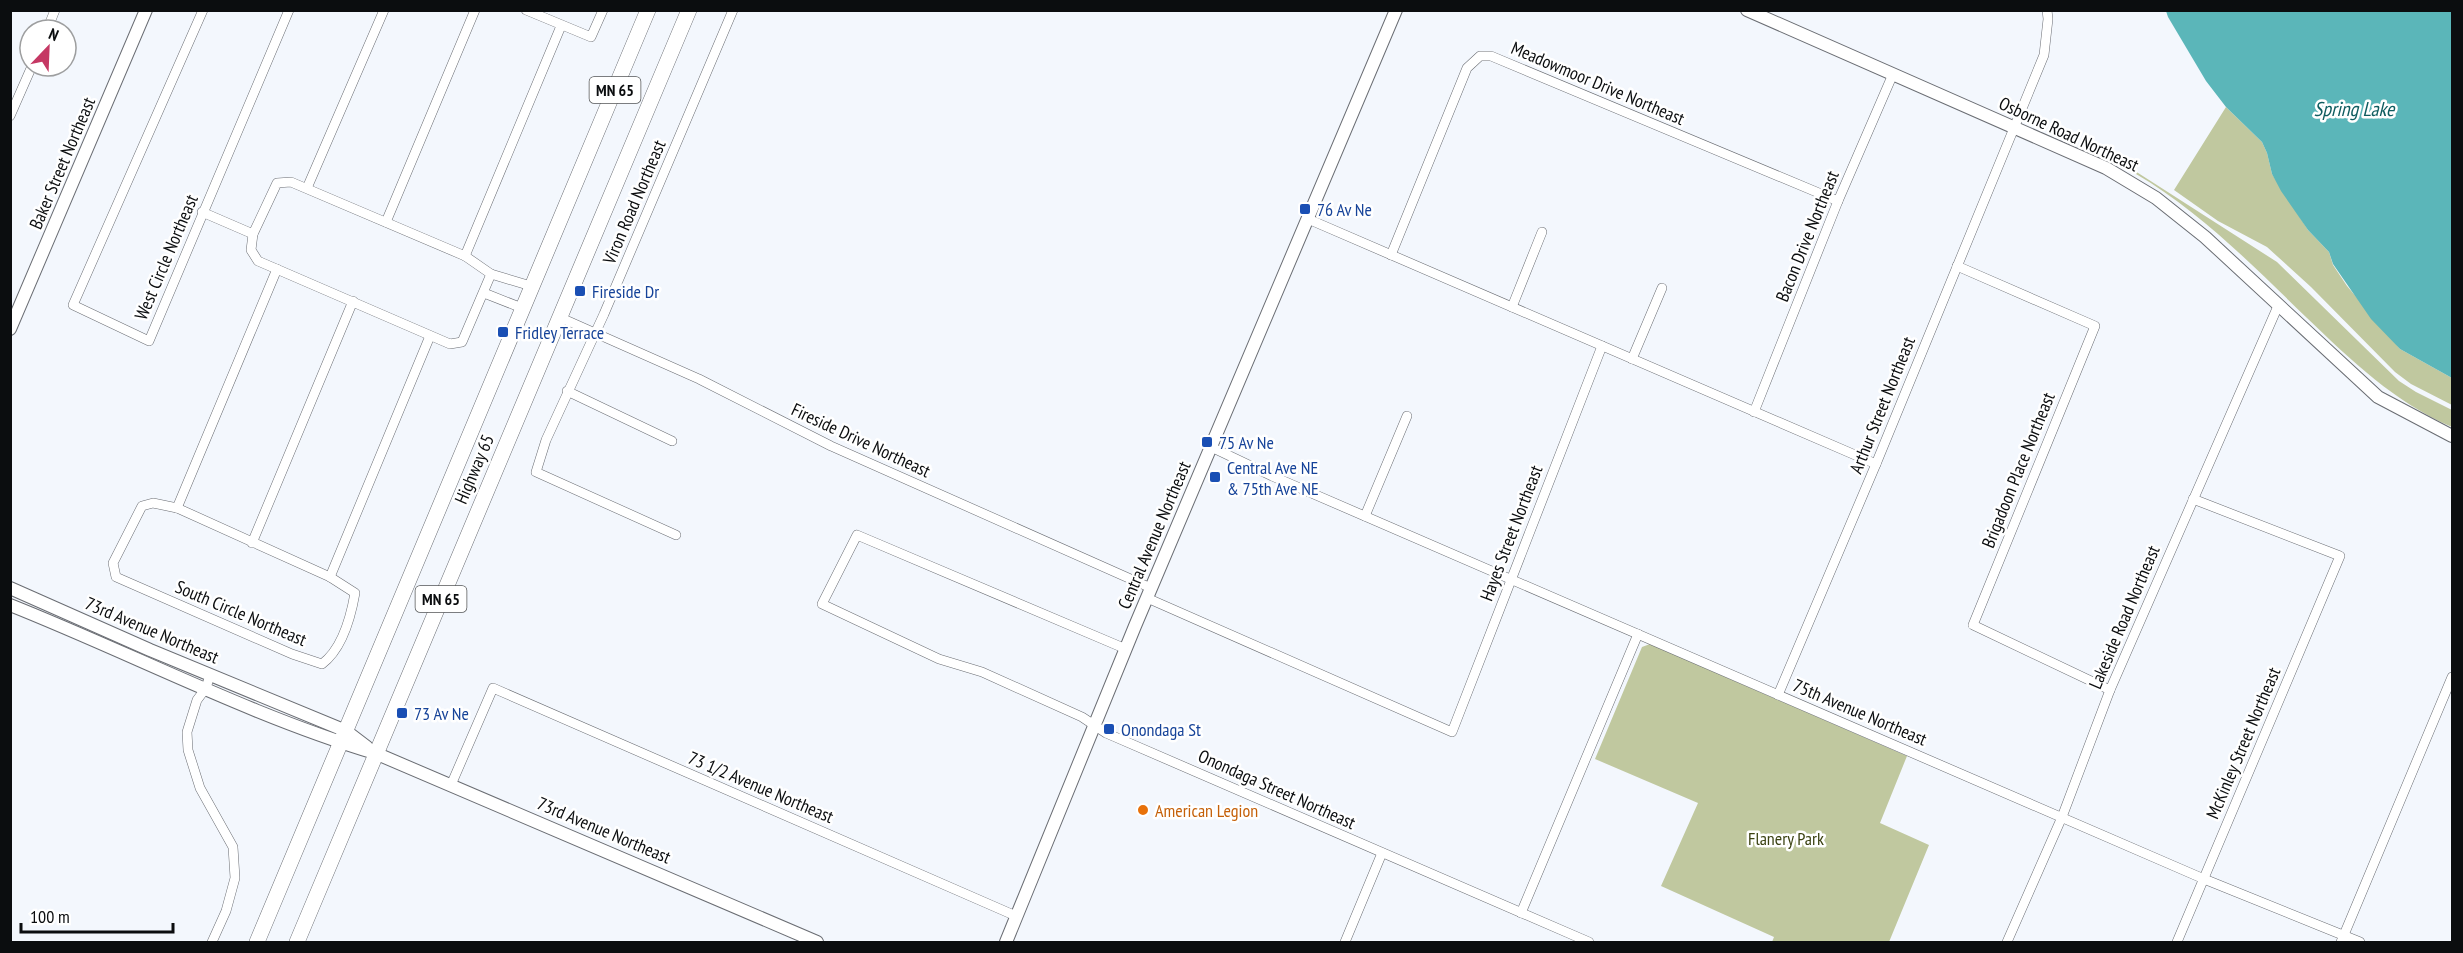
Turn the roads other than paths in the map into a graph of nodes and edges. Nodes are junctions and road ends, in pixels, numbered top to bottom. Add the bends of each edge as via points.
1 (146, 10) edge
2 (203, 10) edge
3 (289, 10) edge
4 (384, 10) edge
5 (475, 10) edge
6 (526, 10) edge
7 (603, 10) edge
8 (648, 10) edge
9 (689, 10) edge
10 (733, 10) edge
11 (1396, 10) edge
12 (2047, 10) edge
13 (1753, 12) edge
14 (561, 26) junction
15 (1893, 74) junction
16 (27, 78) edge
17 (10, 116) edge
18 (2014, 127) junction
19 (307, 188) junction
20 (1838, 201) junction
21 (202, 212) junction
22 (1308, 219) junction
23 (386, 222) junction
24 (1542, 232) dead end
25 (253, 234) junction
26 (1391, 255) junction
27 (465, 256) junction
28 (1957, 266) junction
29 (277, 269) junction
30 (491, 274) junction
31 (531, 286) junction
32 (1662, 288) dead end
33 (484, 293) junction
34 (353, 301) junction
35 (2278, 306) junction
36 (1512, 307) junction
37 (522, 308) junction
38 (559, 317) junction
39 (10, 329) edge
40 (596, 332) junction
41 (430, 336) junction
42 (1602, 346) junction
43 (1632, 359) junction
44 (567, 391) junction
45 (1754, 412) junction
46 (1407, 416) dead end
47 (2452, 436) edge
48 (672, 441) dead end
49 (1212, 447) junction
50 (1876, 464) junction
51 (2193, 499) junction
52 (177, 508) junction
53 (1365, 516) junction
54 (676, 535) dead end
55 (252, 543) junction
56 (330, 577) junction
57 (1511, 579) junction
58 (10, 588) edge
59 (1149, 593) junction
60 (10, 605) edge
61 (1638, 634) junction
62 (1126, 649) junction
63 (210, 675) junction
64 (2452, 677) edge
65 (206, 688) junction
66 (2110, 690) junction
67 (1778, 695) junction
68 (1094, 725) junction
69 (1452, 732) joint
70 (343, 737) junction
71 (375, 753) junction
72 (451, 785) junction
73 (2062, 818) junction
74 (1382, 853) junction
75 (2204, 879) junction
76 (1521, 913) junction
77 (1016, 916) junction
78 (2342, 939) edge
79 (212, 942) edge
80 (257, 942) edge
81 (297, 942) edge
82 (817, 942) edge
83 (1006, 942) edge
84 (1345, 942) edge
85 (1588, 942) edge
86 (2007, 942) edge
87 (2177, 942) edge
88 (2360, 942) edge

1 - 39 street, Baker Street Northeast
2 - 21 street, West Circle Northeast via 73,305 149,341
3 - 21 street, West Circle Northeast
4 - 19 street
5 - 23 street
6 - 14 street
7 - 14 street via 591,37
8 - 31 highway, Highway 65 / MN 65
9 - 38 highway, Highway 65 / MN 65
10 - 40 street, Viron Road Northeast
11 - 22 street, Central Avenue Northeast
12 - 18 street, Arthur Street Northeast via 2044,55
13 - 15 street, Osborne Road Northeast
14 - 27 street
15 - 18 street, Osborne Road Northeast
15 - 20 street, Bacon Drive Northeast
16 - 17 street
18 - 28 street, Arthur Street Northeast
18 - 35 street, Osborne Road Northeast via 2106,168 2156,198 2205,237
19 - 23 street
19 - 25 street via 291,182 277,183
20 - 26 street, Meadowmoor Drive Northeast via 1491,56 1480,56 1467,68
20 - 45 street, Bacon Drive Northeast
21 - 25 street
22 - 26 street
22 - 49 street, Central Avenue Northeast
23 - 27 street
24 - 36 street
25 - 29 street via 251,250 258,261
26 - 36 street
27 - 30 street
28 - 50 street, Arthur Street Northeast
28 - 66 street, Brigadoon Place Northeast via 2095,327 1973,625
29 - 34 street
29 - 52 street
30 - 31 street
30 - 33 street
31 - 37 highway, Highway 65 / MN 65
32 - 43 street
33 - 37 street
33 - 41 street via 462,342 450,344
34 - 41 street
34 - 55 street
35 - 47 street, Osborne Road Northeast via 2378,397
35 - 51 street, Lakeside Road Northeast
36 - 42 street
37 - 70 highway, Highway 65 / MN 65
38 - 40 street, Fireside Drive Northeast
38 - 71 highway, Highway 65 / MN 65
40 - 44 street, Viron Road Northeast
40 - 59 street, Fireside Drive Northeast
41 - 56 street
42 - 43 street
42 - 57 street, Hayes Street Northeast
43 - 45 street
44 - 48 street
44 - 54 street, Viron Road Northeast via 536,472
45 - 50 street
46 - 53 street
49 - 53 street, 75th Avenue Northeast
49 - 59 street, Central Avenue Northeast
50 - 67 street, Arthur Street Northeast
51 - 66 street, Lakeside Road Northeast
51 - 75 street, McKinley Street Northeast via 2340,556
52 - 55 street, South Circle Northeast
52 - 56 street, South Circle Northeast via 153,503 142,507 113,563 116,577 322,664 332,656 352,610 355,593
53 - 57 street, 75th Avenue Northeast
55 - 56 street, South Circle Northeast
57 - 61 street, 75th Avenue Northeast
57 - 69 street, Hayes Street Northeast
58 - 63 street, 73rd Avenue Northeast
59 - 62 street, Central Avenue Northeast
59 - 69 street, Fireside Drive Northeast
60 - 65 street, 73rd Avenue Northeast
61 - 67 street, 75th Avenue Northeast
61 - 76 street
62 - 68 street, Central Avenue Northeast
62 - 68 street, Onondaga Street Northeast via 857,535 822,604
63 - 65 street
63 - 70 street, 73rd Avenue Northeast
64 - 78 street
65 - 70 street, 73rd Avenue Northeast
65 - 79 street via 197,700 187,732 188,750 200,788 233,847 235,878
66 - 73 street, Lakeside Road Northeast
67 - 73 street, 75th Avenue Northeast
68 - 74 street, Onondaga Street Northeast via 1106,734
68 - 77 street, Central Avenue Northeast
70 - 71 street, 73rd Avenue Northeast
70 - 80 highway, Highway 65 / MN 65
71 - 72 street, 73rd Avenue Northeast
71 - 81 highway, Highway 65 / MN 65
72 - 77 street, 73 1/2 Avenue Northeast via 493,688
72 - 82 street, 73rd Avenue Northeast
73 - 75 street, 75th Avenue Northeast
73 - 86 street, Lakeside Road Northeast
74 - 76 street, Onondaga Street Northeast
74 - 84 street
75 - 78 street, 75th Avenue Northeast
75 - 87 street, McKinley Street Northeast
76 - 85 street, Onondaga Street Northeast
77 - 83 street, Central Avenue Northeast
78 - 88 street, 75th Avenue Northeast

